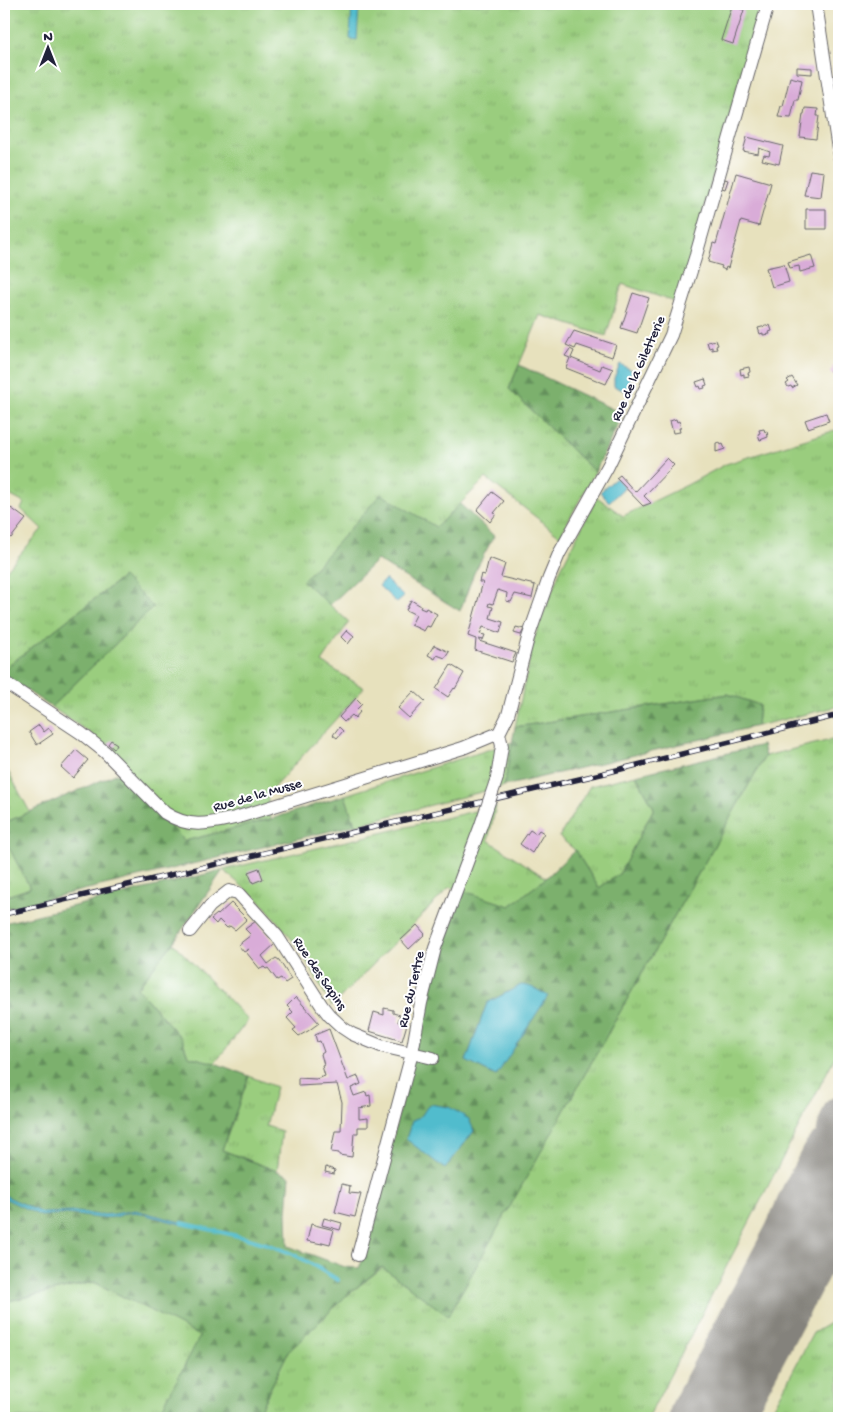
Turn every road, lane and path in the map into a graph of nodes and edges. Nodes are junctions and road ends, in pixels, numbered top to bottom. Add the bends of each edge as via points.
1 (771, 4) edge
2 (816, 4) edge
3 (839, 156) edge
4 (4, 682) edge
5 (499, 733) junction
6 (190, 931) dead end
7 (412, 1053) junction
8 (433, 1058) dead end
9 (358, 1255) dead end

1 - 5 street, Rue de la Giletterie via 755,46 671,335 549,578 528,638 508,715
2 - 3 street
4 - 5 street, Rue de la Musse via 81,733 105,752 165,813 188,824 235,818 463,748
5 - 7 street, Rue du Tertre, bridge via 502,746 497,778 434,948
6 - 7 street, Rue des Sapins via 210,906 229,891 238,893 277,936 335,1022 366,1041
7 - 8 street, Rue des Sapins
7 - 9 street, Rue du Tertre

